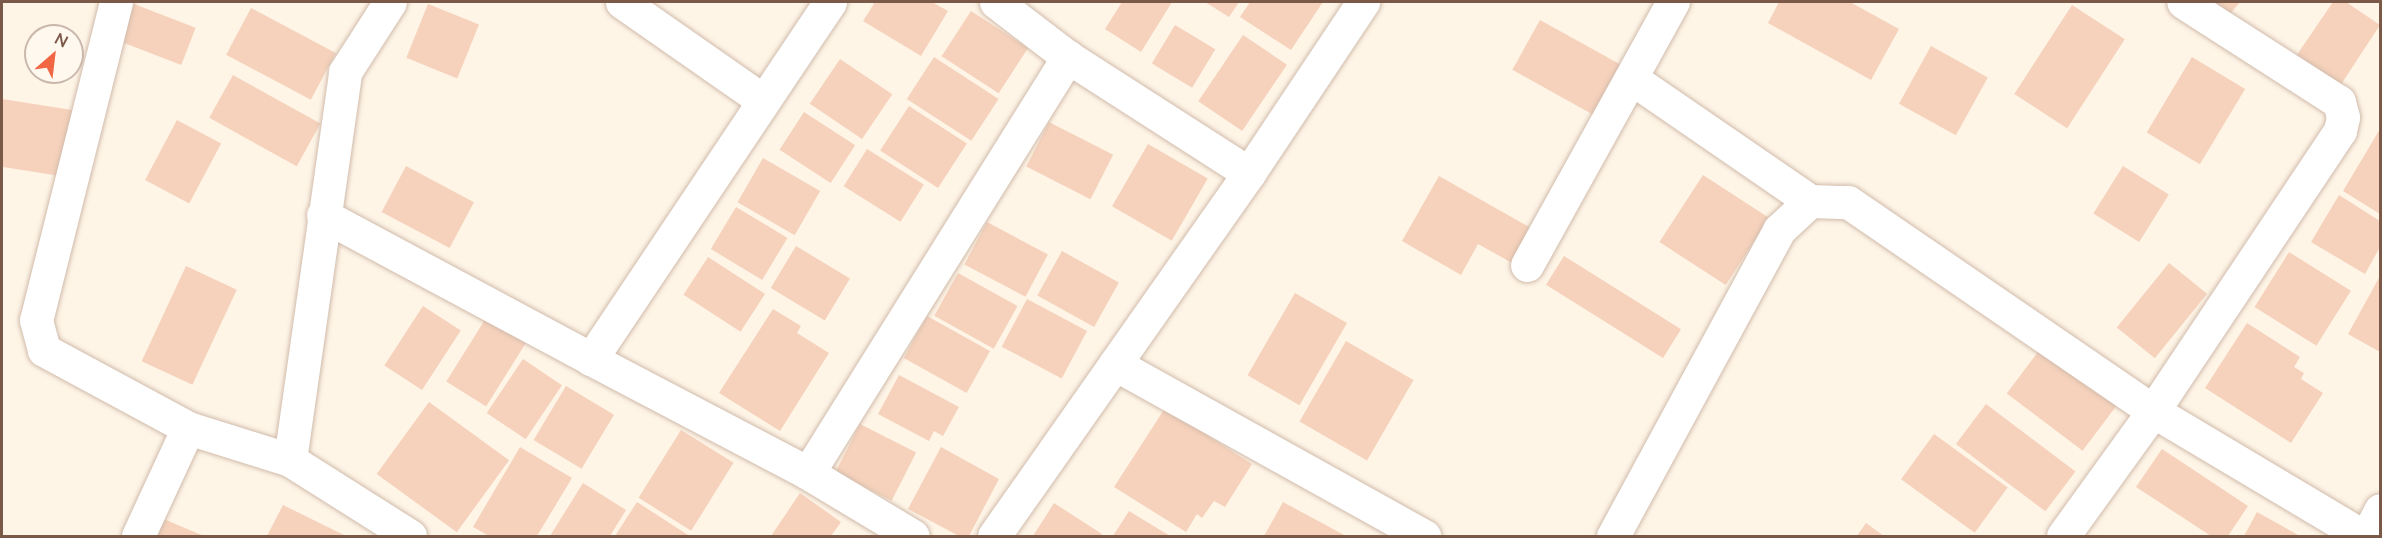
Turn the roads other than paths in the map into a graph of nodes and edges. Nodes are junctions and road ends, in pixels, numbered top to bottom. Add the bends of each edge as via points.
1 (116, 2) edge
2 (390, 2) edge
3 (622, 2) edge
4 (830, 2) edge
5 (996, 2) edge
6 (1363, 2) edge
7 (1673, 2) edge
8 (2183, 2) edge
9 (1068, 57) junction
10 (1631, 78) junction
11 (761, 99) junction
12 (1249, 173) junction
13 (1810, 201) junction
14 (323, 215) junction
15 (1527, 265) dead end
16 (591, 359) junction
17 (1115, 364) junction
18 (2153, 411) junction
19 (188, 428) junction
20 (290, 460) junction
21 (808, 472) junction
22 (2380, 510) edge
23 (138, 537) edge
24 (410, 537) edge
25 (914, 537) edge
26 (994, 537) edge
27 (1424, 537) edge
28 (1613, 537) edge
29 (2063, 537) edge
30 (2365, 537) edge

1 - 19 street via 36,320 44,350
2 - 14 street via 345,72
3 - 11 street
4 - 11 street
5 - 9 street
6 - 12 street
7 - 10 street
8 - 18 street via 2339,102 2343,117 2340,131
9 - 12 street
9 - 21 street
10 - 13 street
10 - 15 street
11 - 16 street
12 - 17 street
13 - 18 street via 1848,202
13 - 28 street via 1779,230
14 - 16 street
14 - 20 street
16 - 21 street
17 - 26 street
17 - 27 street
18 - 29 street
18 - 30 street
19 - 20 street
19 - 23 street
20 - 24 street
21 - 25 street
22 - 30 street

